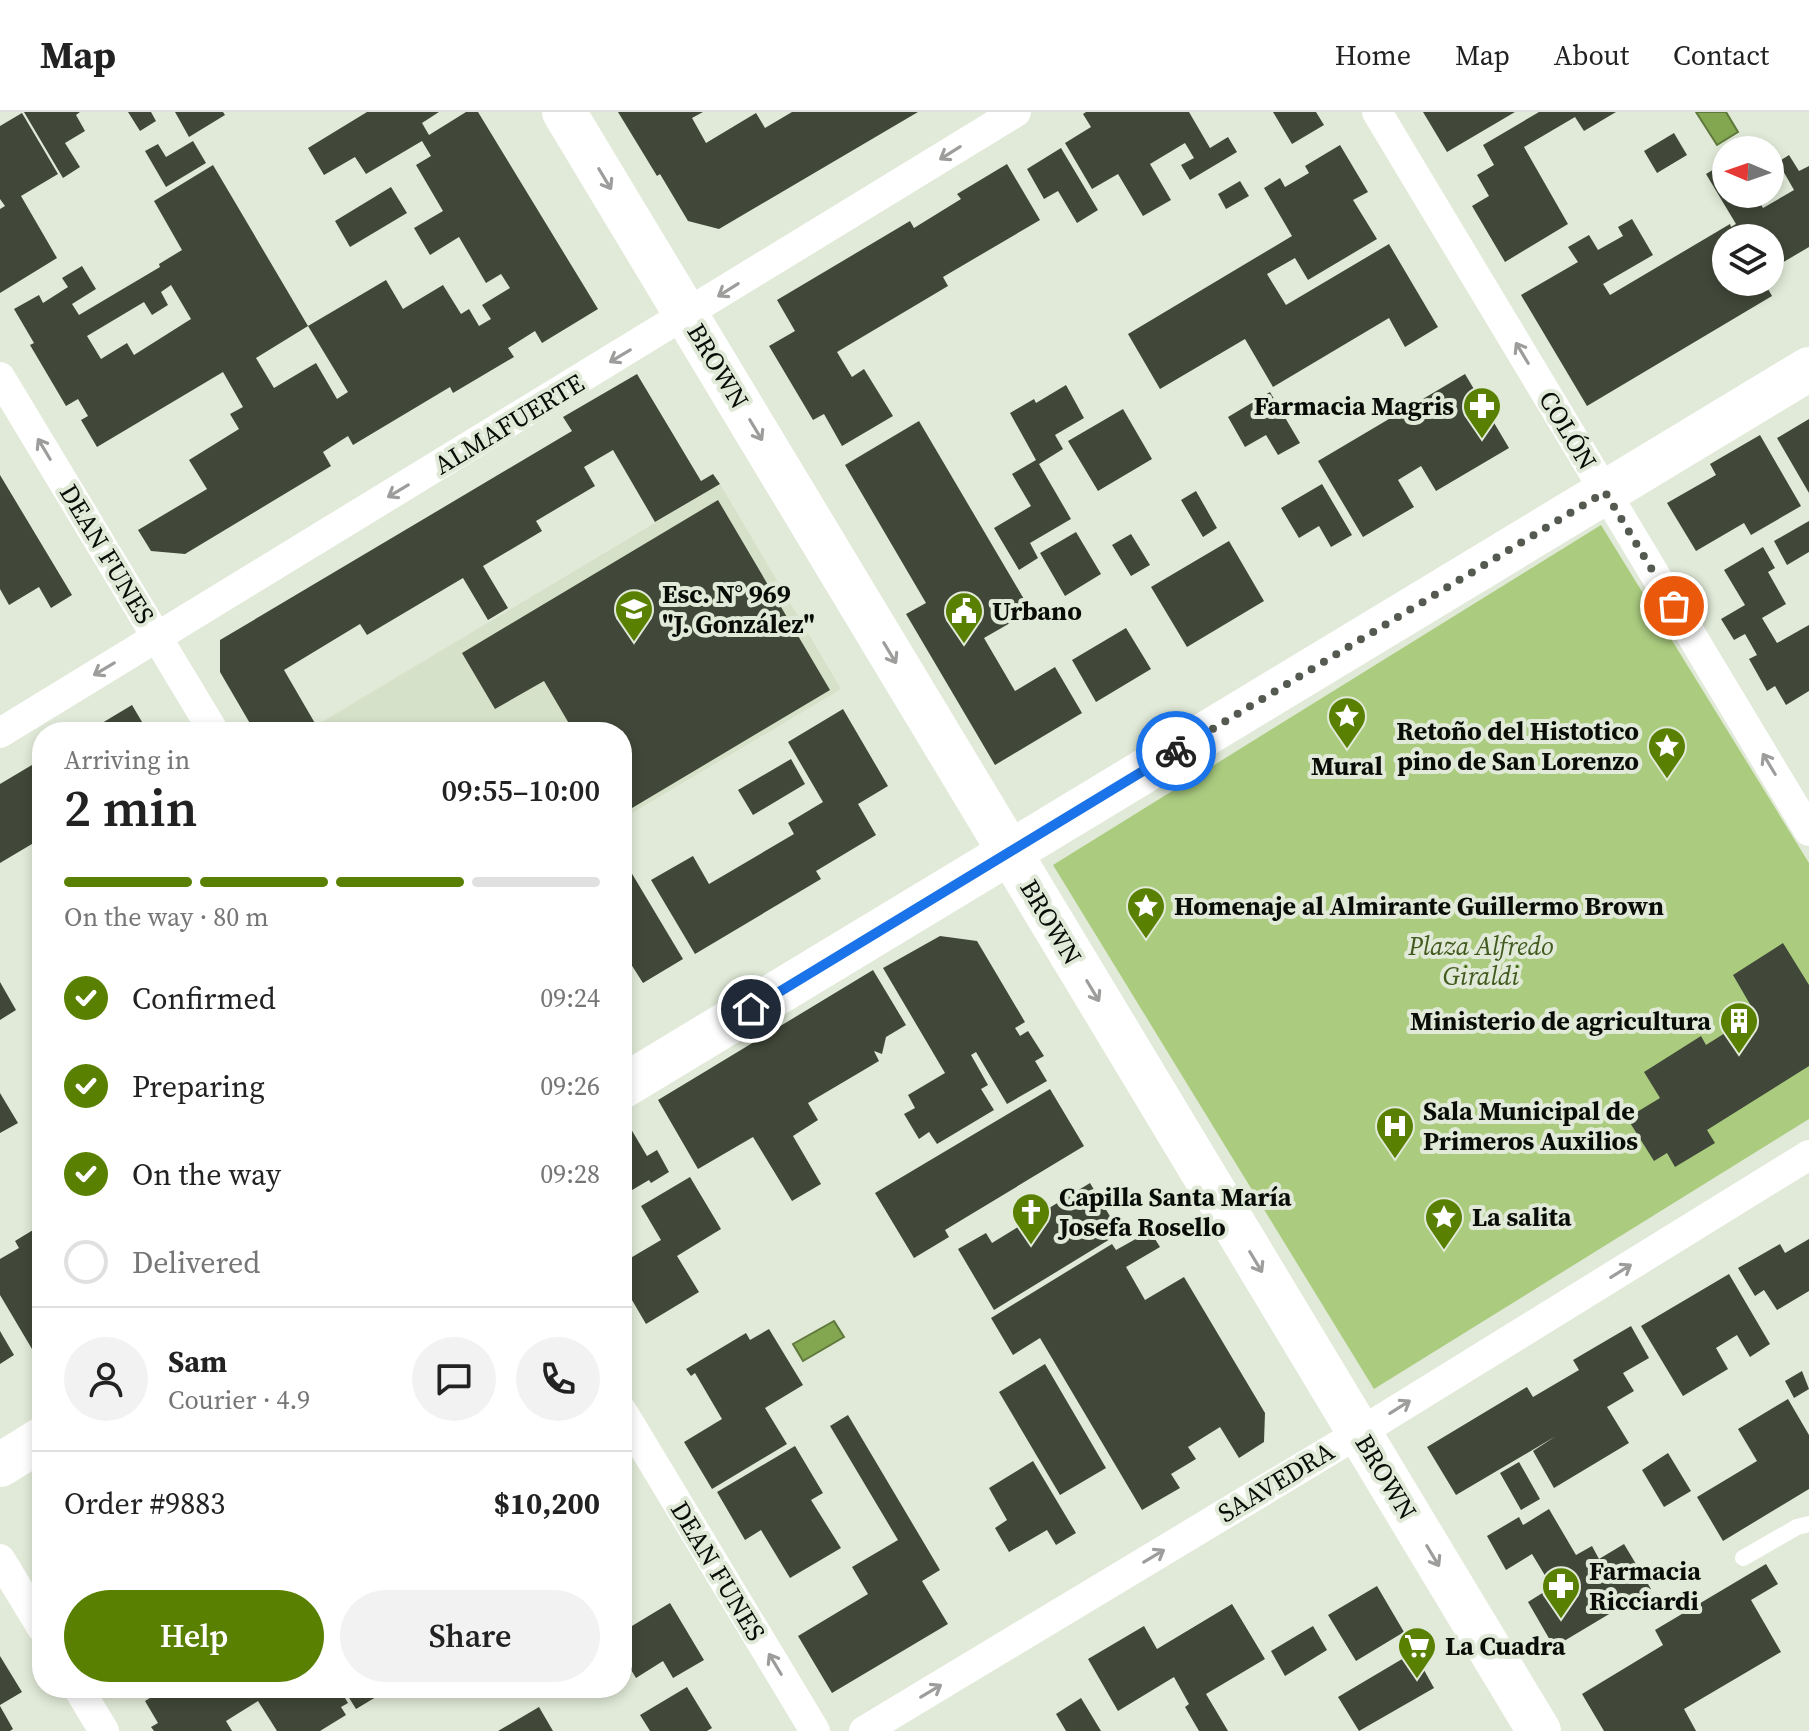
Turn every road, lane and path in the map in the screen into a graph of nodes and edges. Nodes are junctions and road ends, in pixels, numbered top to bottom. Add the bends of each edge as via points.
1 (564, 112) edge
2 (1016, 112) edge
3 (1377, 112) edge
4 (687, 315) junction
5 (1809, 369) edge
6 (0, 377) edge
7 (1605, 492) junction
8 (158, 637) junction
9 (208, 722) edge
10 (0, 733) edge
11 (1809, 831) edge
12 (1009, 852) junction
13 (632, 1081) edge
14 (1809, 1155) edge
15 (632, 1428) edge
16 (1359, 1433) junction
17 (32, 1445) edge
18 (0, 1465) edge
19 (1809, 1524) edge
20 (1743, 1558) dead end
21 (0, 1559) edge
22 (32, 1612) edge
23 (84, 1698) edge
24 (104, 1731) edge
25 (815, 1731) edge
26 (864, 1731) edge
27 (1539, 1731) edge

1 -> 4 street, BROWN
2 -> 4 street, ALMAFUERTE
7 -> 3 street, COLÓN
4 -> 8 street, ALMAFUERTE
4 -> 12 street, BROWN
5 - 7 street
8 -> 6 street, DEAN FUNES
11 -> 7 street, COLÓN
7 - 12 street
8 - 9 street, DEAN FUNES
8 -> 10 street, ALMAFUERTE
12 - 13 street
12 -> 16 street, BROWN
16 -> 14 street, SAAVEDRA
25 -> 15 street, DEAN FUNES
26 -> 16 street, SAAVEDRA
16 -> 27 street, BROWN
17 - 18 street
19 - 20 lane
21 - 22 street
23 - 24 street

